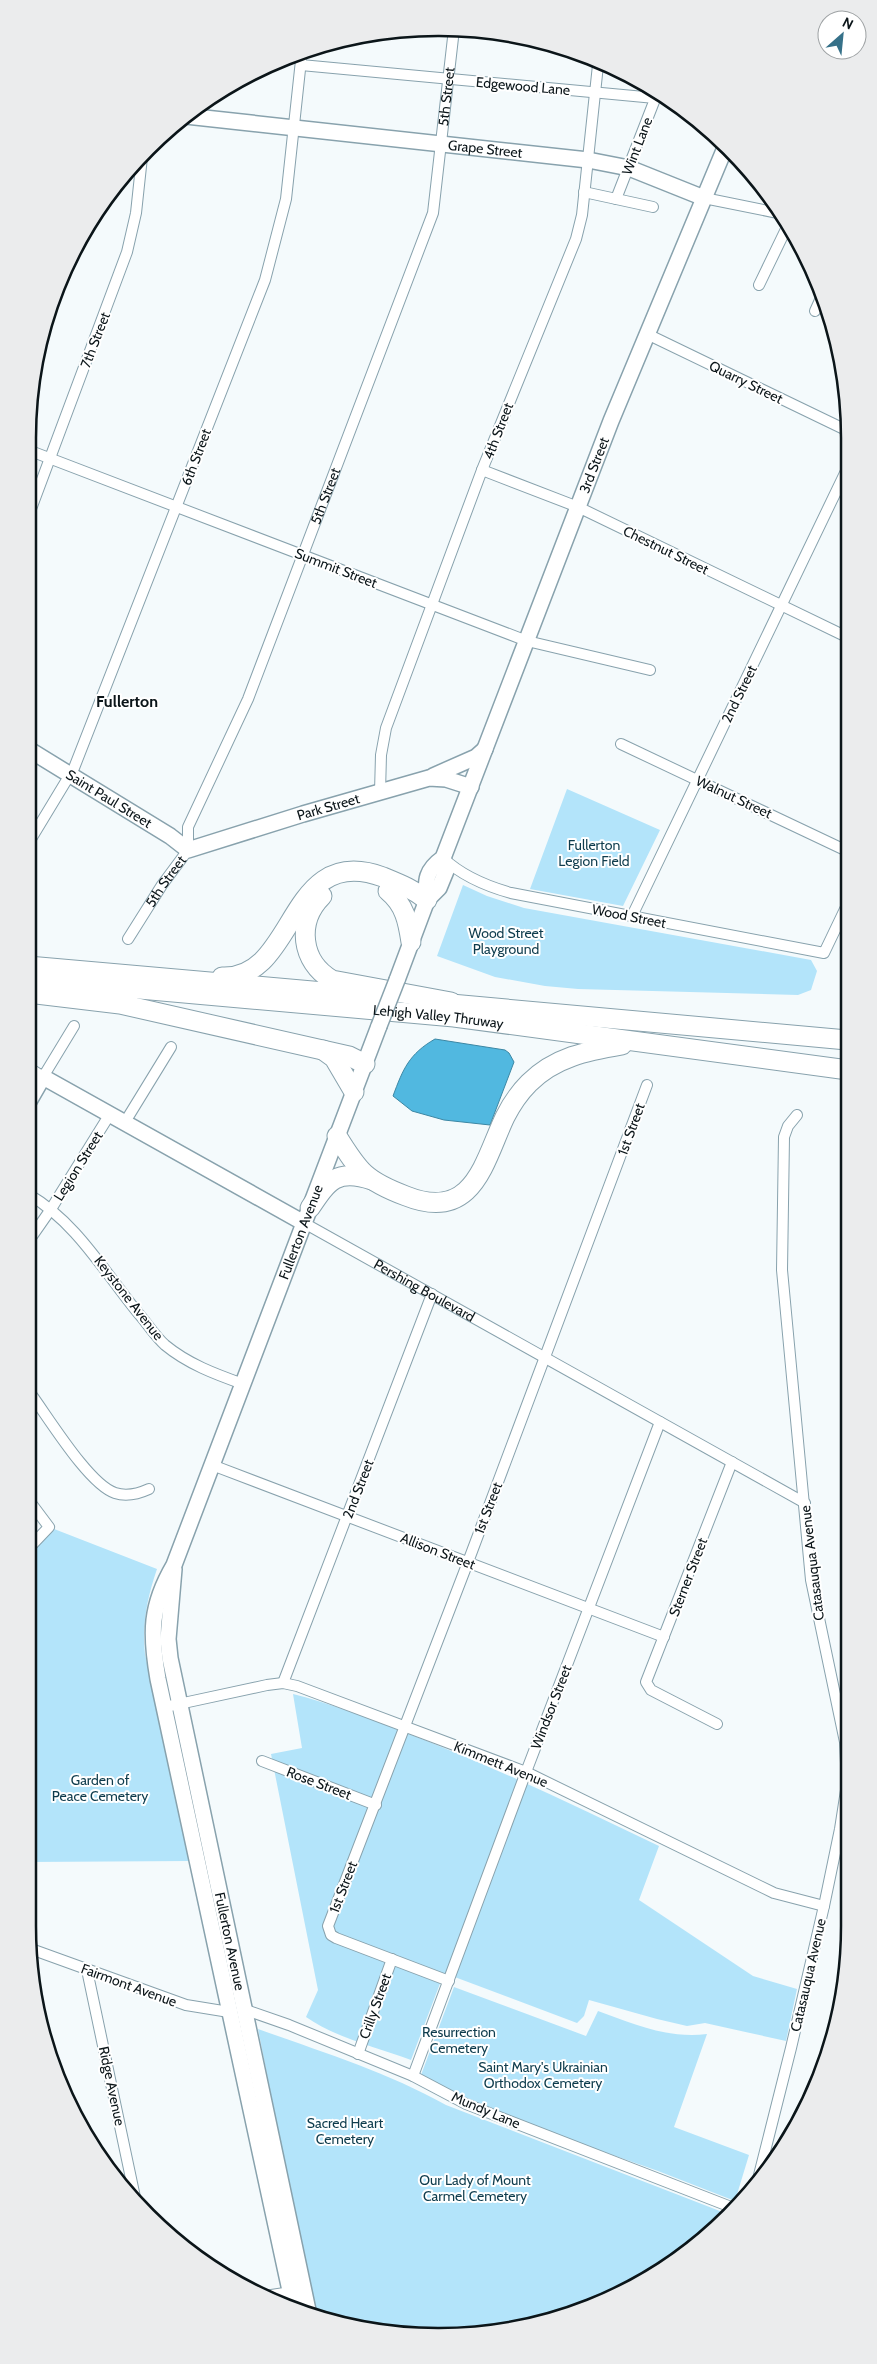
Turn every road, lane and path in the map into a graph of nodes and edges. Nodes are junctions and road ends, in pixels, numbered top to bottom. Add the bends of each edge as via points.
1 (453, 37) edge
2 (301, 61) edge
3 (301, 65) junction
4 (598, 70) edge
5 (448, 79) junction
6 (595, 92) junction
7 (647, 95) edge
8 (655, 100) edge
9 (196, 117) edge
10 (294, 129) junction
11 (441, 145) junction
12 (723, 154) edge
13 (588, 160) junction
14 (141, 168) edge
15 (629, 168) junction
16 (584, 192) junction
17 (704, 198) junction
18 (616, 199) junction
19 (652, 207) dead end
20 (770, 211) edge
21 (784, 233) edge
22 (759, 285) dead end
23 (818, 306) edge
24 (815, 312) dead end
25 (647, 334) junction
26 (841, 427) edge
27 (36, 453) edge
28 (50, 458) junction
29 (482, 470) junction
30 (841, 481) edge
31 (36, 496) edge
32 (176, 507) junction
33 (578, 507) junction
34 (303, 555) junction
35 (431, 605) junction
36 (781, 606) junction
37 (841, 635) edge
38 (527, 642) junction
39 (650, 670) dead end
40 (621, 744) dead end
41 (486, 748) junction
42 (36, 754) edge
43 (70, 775) junction
44 (429, 778) junction
45 (698, 780) junction
46 (471, 787) junction
47 (380, 792) junction
48 (36, 831) edge
49 (841, 848) edge
50 (188, 850) junction
51 (443, 858) junction
52 (388, 891) junction
53 (427, 900) junction
54 (632, 916) junction
55 (841, 918) edge
56 (128, 939) dead end
57 (411, 942) junction
58 (36, 967) edge
59 (71, 969) junction
60 (36, 980) edge
61 (36, 994) edge
62 (467, 1005) junction
63 (74, 1026) dead end
64 (841, 1039) edge
65 (641, 1042) junction
66 (170, 1047) dead end
67 (323, 1050) junction
68 (365, 1064) junction
69 (841, 1069) edge
70 (36, 1072) edge
71 (44, 1077) junction
72 (647, 1085) dead end
73 (36, 1090) edge
74 (354, 1092) junction
75 (110, 1114) junction
76 (797, 1115) dead end
77 (125, 1122) junction
78 (337, 1136) junction
79 (372, 1180) junction
80 (36, 1199) edge
81 (51, 1209) junction
82 (307, 1215) junction
83 (36, 1231) edge
84 (432, 1294) junction
85 (546, 1358) junction
86 (243, 1384) junction
87 (36, 1406) edge
88 (660, 1422) junction
89 (732, 1462) junction
90 (212, 1466) junction
91 (149, 1490) dead end
92 (805, 1503) junction
93 (36, 1510) edge
94 (347, 1517) junction
95 (36, 1542) edge
96 (468, 1562) junction
97 (589, 1608) junction
98 (664, 1636) junction
99 (283, 1683) junction
100 (172, 1706) junction
101 (841, 1723) edge
102 (717, 1724) dead end
103 (405, 1725) junction
104 (262, 1761) dead end
105 (526, 1772) junction
106 (376, 1805) junction
107 (841, 1820) edge
108 (824, 1906) junction
109 (328, 1931) joint
110 (37, 1951) edge
111 (392, 1959) junction
112 (87, 1970) junction
113 (449, 1980) junction
114 (236, 2010) junction
115 (358, 2054) junction
116 (413, 2076) junction
117 (762, 2165) edge
118 (133, 2187) edge
119 (727, 2206) edge
120 (291, 2292) junction
121 (278, 2294) edge
122 (292, 2300) edge
123 (307, 2305) edge

1 - 5 street, 5th Street
2 - 3 street, 6th Street
3 - 5 street, Edgewood Lane
3 - 10 street, 6th Street
4 - 6 street, 4th Street
5 - 6 street, Edgewood Lane
5 - 11 street, 5th Street
6 - 7 street, Edgewood Lane
6 - 13 street, 4th Street
8 - 15 street, Wint Lane
9 - 10 main road, Grape Street
10 - 11 main road, Grape Street
10 - 32 street, 6th Street via 286,199 265,280
11 - 13 main road, Grape Street
11 - 34 street, 5th Street via 433,213
12 - 17 main road, 3rd Street
13 - 15 main road, Grape Street
13 - 16 street, 4th Street
14 - 28 street, 7th Street via 128,252
15 - 17 main road, Grape Street
15 - 18 street, Wint Lane
16 - 18 street
16 - 29 street, 4th Street via 576,239
17 - 20 street, Grape Street
17 - 25 main road, 3rd Street
18 - 19 street
21 - 22 street
23 - 24 street
25 - 26 street, Quarry Street
25 - 33 main road, 3rd Street
27 - 28 street, Summit Street
28 - 31 street, 7th Street
28 - 32 street, Summit Street
29 - 33 street, Chestnut Street
29 - 35 street, 4th Street
30 - 36 street, 2nd Street
32 - 34 street, Summit Street
32 - 43 street, 6th Street
33 - 36 street, Chestnut Street
33 - 38 main road, 3rd Street
34 - 35 street, Summit Street
34 - 50 street, 5th Street via 248,699 188,827
35 - 38 street, Summit Street
35 - 47 street, 4th Street via 386,728
36 - 37 street, Chestnut Street
36 - 45 street, 2nd Street
38 - 39 street, Summit Street
38 - 41 main road, 3rd Street
40 - 45 street, Walnut Street
41 - 44 main road via 476,757
41 - 46 main road, 3rd Street
42 - 43 main road, Saint Paul Street
43 - 48 street, 6th Street
43 - 50 main road, Saint Paul Street
44 - 46 main road, Park Street via 446,778
44 - 47 main road, Park Street
45 - 49 street, Walnut Street
45 - 54 street, 2nd Street
46 - 51 main road, Fullerton Avenue
47 - 50 main road, Park Street
50 - 56 street, 5th Street
51 - 53 main road, Fullerton Avenue via 432,866 426,883
51 - 54 street, Wood Street via 454,869 500,890
52 - 53 highway via 410,899
52 - 57 highway via 403,909
52 - 62 highway via 365,883 352,883 337,886 320,898 312,909 305,932 306,947 314,966 332,980
53 - 57 main road, Fullerton Avenue
53 - 59 highway via 411,888 375,874 359,871 342,873 312,890 265,958 241,974 226,977
54 - 55 street, Wood Street via 824,953
57 - 68 main road, Fullerton Avenue, bridge
58 - 59 highway, Lehigh Valley Thruway
59 - 62 highway, Lehigh Valley Thruway
60 - 65 highway, Lehigh Valley Thruway via 454,1017
61 - 67 highway via 130,1006
62 - 64 highway, Lehigh Valley Thruway
63 - 71 street
65 - 69 highway, Lehigh Valley Thruway
65 - 79 highway via 574,1055 539,1074 512,1104 478,1179 459,1196 444,1201 419,1201
66 - 77 street
67 - 68 highway via 349,1056
67 - 74 highway via 334,1058
68 - 74 main road, Fullerton Avenue
70 - 71 street
71 - 73 main road
71 - 75 main road, Pershing Boulevard
72 - 85 street, 1st Street
74 - 78 main road, Fullerton Avenue
75 - 77 main road, Pershing Boulevard
75 - 81 street, Legion Street
76 - 92 street, Catasauqua Avenue via 784,1137 782,1270
77 - 82 main road, Pershing Boulevard
78 - 79 highway via 360,1171
78 - 82 main road, Fullerton Avenue
79 - 82 highway via 352,1175 326,1184
80 - 81 street, Keystone Avenue
81 - 83 street, Legion Street
81 - 86 street, Keystone Avenue via 87,1245 165,1345 189,1362
82 - 84 street, Pershing Boulevard
82 - 86 main road, Fullerton Avenue
84 - 85 street, Pershing Boulevard
84 - 94 street, 2nd Street
85 - 88 street, Pershing Boulevard
85 - 96 street, 1st Street
86 - 90 main road, Fullerton Avenue
87 - 91 street via 94,1480 113,1492 125,1495
88 - 89 street, Pershing Boulevard
88 - 97 street, Windsor Street
89 - 92 street, Pershing Boulevard
89 - 98 street, Sterner Street
90 - 94 street, Allison Street
90 - 100 main road, Fullerton Avenue via 174,1565 168,1638
92 - 101 street, Catasauqua Avenue via 811,1580
93 - 95 street via 49,1528
94 - 96 street, Allison Street
94 - 99 street, 2nd Street
96 - 97 street, Allison Street
96 - 103 street, 1st Street
97 - 98 street, Allison Street
97 - 105 street, Windsor Street
98 - 102 street, Sterner Street via 646,1682 651,1690
99 - 100 street, Kimmett Avenue
99 - 103 street, Kimmett Avenue
100 - 114 main road, Fullerton Avenue
103 - 105 street, Kimmett Avenue
103 - 106 street, 1st Street
104 - 106 street, Rose Street
105 - 108 street, Kimmett Avenue via 774,1893
105 - 113 street, Windsor Street
106 - 109 street, 1st Street
107 - 108 street, Catasauqua Avenue
108 - 117 street, Catasauqua Avenue
109 - 111 street, Crilly Street via 336,1938
110 - 112 street, Fairmont Avenue
111 - 113 street, Crilly Street
111 - 115 street, Crilly Street
112 - 114 street, Fairmont Avenue via 186,2005
112 - 118 street, Ridge Avenue
113 - 116 street, Windsor Street
114 - 115 street, Mundy Lane via 289,2025
114 - 120 main road, Fullerton Avenue
114 - 123 main road, Fullerton Avenue
115 - 116 street, Mundy Lane
116 - 119 street, Mundy Lane via 466,2104
120 - 121 street
120 - 122 main road, Fullerton Avenue

